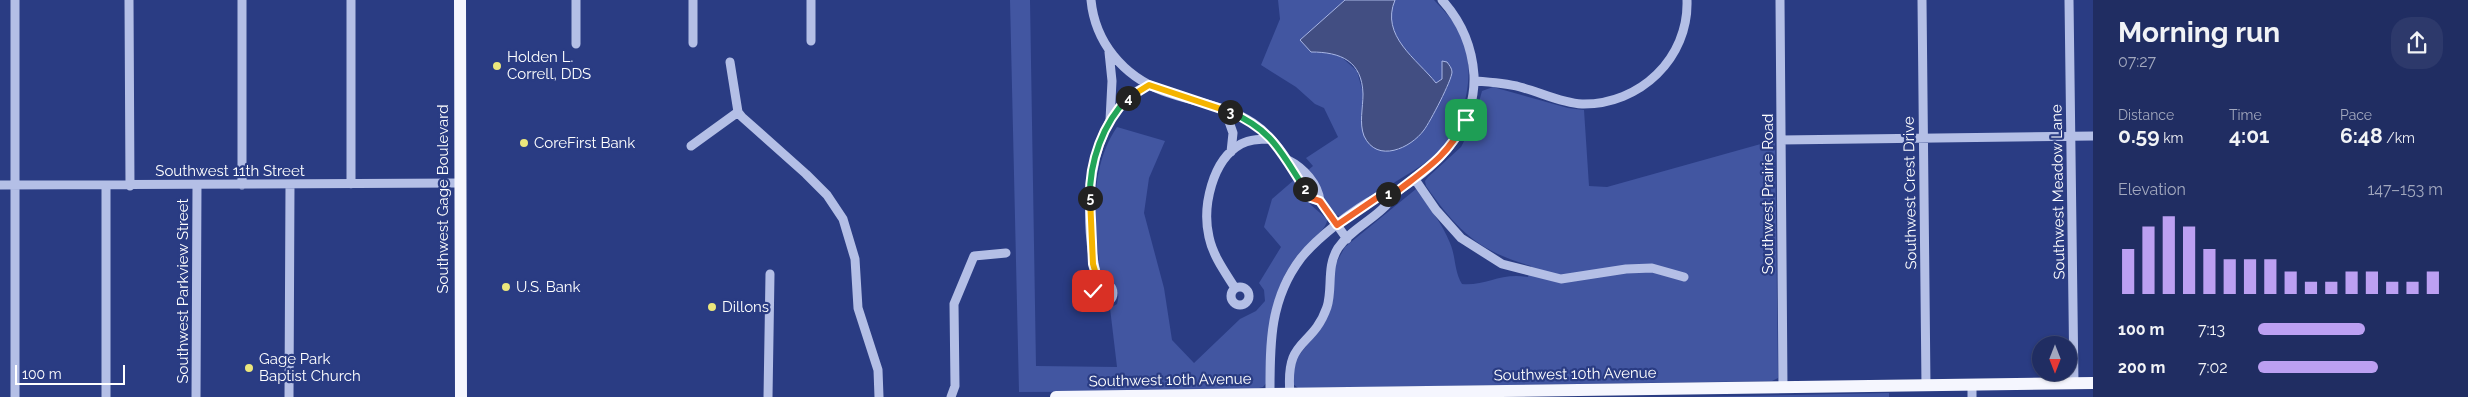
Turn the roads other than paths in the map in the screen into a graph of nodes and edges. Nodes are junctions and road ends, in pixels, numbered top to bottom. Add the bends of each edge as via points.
1 (15, 0) edge
2 (129, 0) edge
3 (242, 0) edge
4 (351, 0) edge
5 (460, 0) edge
6 (576, 0) edge
7 (693, 0) edge
8 (811, 0) edge
9 (1091, 0) edge
10 (1442, 0) edge
11 (1687, 0) edge
12 (1780, 0) edge
13 (1922, 0) edge
14 (2069, 0) edge
15 (811, 41) dead end
16 (693, 43) dead end
17 (576, 44) dead end
18 (1109, 52) junction
19 (730, 62) dead end
20 (1474, 81) junction
21 (1149, 85) junction
22 (1225, 110) junction
23 (738, 112) junction
24 (1110, 122) junction
25 (2071, 136) junction
26 (2093, 136) edge
27 (1271, 138) junction
28 (1923, 138) junction
29 (1781, 140) junction
30 (691, 146) dead end
31 (1231, 152) junction
32 (1414, 178) junction
33 (460, 183) junction
34 (290, 184) junction
35 (352, 184) junction
36 (0, 185) edge
37 (14, 185) junction
38 (197, 185) junction
39 (242, 185) junction
40 (106, 186) junction
41 (130, 186) junction
42 (1395, 193) junction
43 (1337, 225) junction
44 (1347, 239) junction
45 (1006, 253) dead end
46 (770, 274) dead end
47 (1684, 277) dead end
48 (1099, 284) dead end
49 (1235, 288) dead end
50 (2074, 384) junction
51 (2093, 384) edge
52 (1926, 386) junction
53 (1783, 388) junction
54 (1972, 391) edge
55 (1290, 394) junction
56 (1270, 395) junction
57 (1397, 395) edge
58 (1156, 396) edge
59 (15, 397) edge
60 (106, 397) edge
61 (196, 397) edge
62 (289, 397) edge
63 (461, 397) edge
64 (768, 397) edge
65 (879, 397) edge
66 (951, 397) edge
67 (1056, 397) edge

1 - 37 street
2 - 41 street
3 - 39 street
4 - 35 street
5 - 33 main road, Southwest Gage Boulevard
6 - 17 street
7 - 16 street
8 - 15 street
9 - 18 street via 1098,32
10 - 20 street via 1463,30 1472,57
11 - 20 street via 1683,30 1672,57 1648,83 1622,97 1582,104 1505,84
12 - 29 street, Southwest Prairie Road
13 - 28 street, Southwest Crest Drive
14 - 25 street, Southwest Meadow Lane
18 - 21 street
18 - 24 street via 1112,80
19 - 23 street
20 - 32 street via 1466,120 1452,146
21 - 22 street
21 - 24 street via 1131,94
22 - 27 street via 1253,123
22 - 31 street via 1232,133
23 - 30 street
23 - 65 street via 806,174 842,219 855,258 858,308 878,370
24 - 48 street via 1096,155 1091,179 1093,264
25 - 26 street
25 - 28 street
25 - 50 street, Southwest Meadow Lane
27 - 31 street via 1249,141
27 - 43 street via 1288,160 1300,166 1310,179 1320,201
28 - 29 street
28 - 52 street, Southwest Crest Drive
29 - 53 street, Southwest Prairie Road
31 - 49 street via 1214,179 1209,194 1207,222 1212,247
32 - 42 street
32 - 47 street via 1461,238 1502,264 1561,279 1652,268
33 - 35 street, Southwest 11th Street
33 - 63 main road, Southwest Gage Boulevard
34 - 35 street, Southwest 11th Street
34 - 39 street, Southwest 11th Street
34 - 62 street
36 - 37 street, Southwest 11th Street
37 - 40 street, Southwest 11th Street
37 - 59 street
38 - 39 street, Southwest 11th Street
38 - 41 street, Southwest 11th Street
38 - 61 street, Southwest Parkview Street
40 - 41 street, Southwest 11th Street
40 - 60 street
42 - 43 street via 1378,197
42 - 44 street via 1389,204
43 - 44 street
43 - 56 street via 1320,237 1301,258 1280,296 1270,335
44 - 55 street via 1333,260 1329,300 1322,319 1292,355
45 - 66 street via 974,256 954,304 955,386
46 - 64 street
50 - 51 main road, Southwest 10th Avenue
50 - 54 main road, Southwest 10th Avenue
52 - 53 main road, Southwest 10th Avenue
52 - 54 main road, Southwest 10th Avenue
53 - 57 main road, Southwest 10th Avenue
55 - 56 main road, Southwest 10th Avenue
55 - 57 main road, Southwest 10th Avenue
56 - 58 main road, Southwest 10th Avenue
58 - 67 main road, Southwest 10th Avenue

